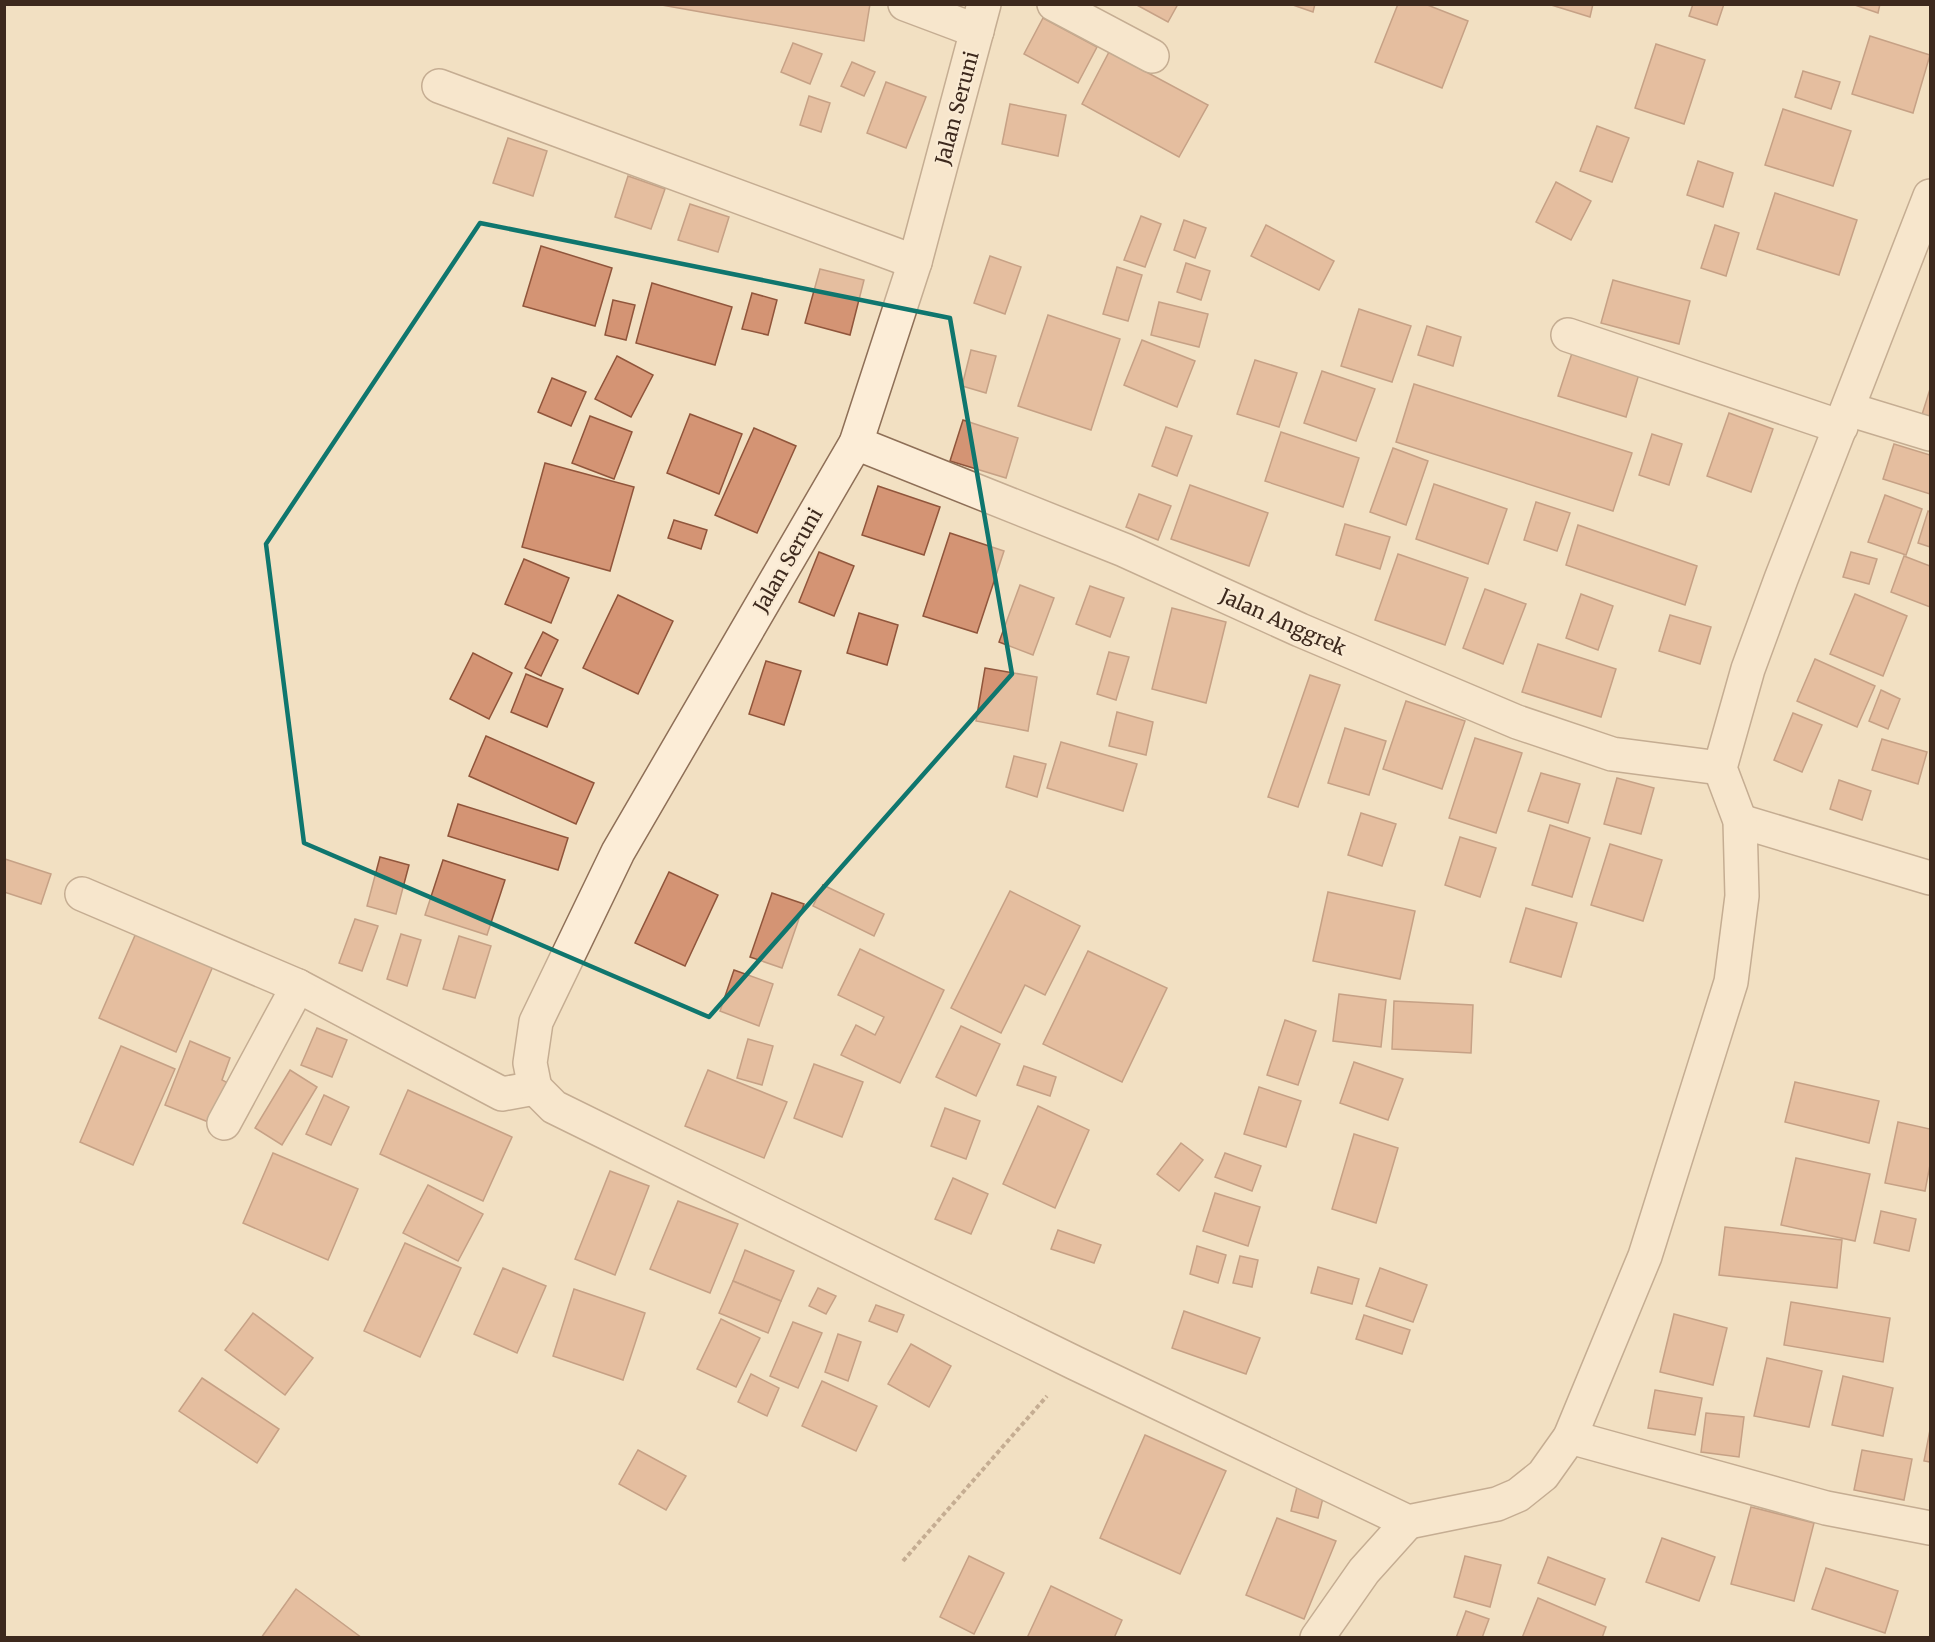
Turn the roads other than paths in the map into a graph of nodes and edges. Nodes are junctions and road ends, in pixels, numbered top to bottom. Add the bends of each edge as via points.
1 (904, 4) edge
2 (1054, 4) edge
3 (981, 18) edge
4 (1152, 56) dead end
5 (439, 86) dead end
6 (1930, 196) edge
7 (915, 262) junction
8 (1568, 335) dead end
9 (1845, 418) junction
10 (1930, 434) edge
11 (856, 443) junction
12 (1720, 768) junction
13 (1740, 821) junction
14 (1930, 878) edge
15 (82, 894) dead end
16 (298, 986) junction
17 (535, 1088) junction
18 (224, 1123) dead end
19 (1570, 1437) junction
20 (1408, 1522) junction
21 (1930, 1528) edge
22 (1317, 1638) edge

1 - 3 street
2 - 4 street
3 - 7 street, Jalan Seruni
5 - 7 street
6 - 9 street
7 - 11 street, Jalan Seruni
8 - 9 street
9 - 10 street
9 - 12 street via 1749,669
11 - 12 street, Jalan Anggrek via 1124,550 1517,722 1612,754
11 - 17 street, Jalan Seruni via 618,852 536,1022 530,1064
12 - 13 street
13 - 14 street
13 - 19 street via 1742,896 1731,982 1645,1256
15 - 16 street
16 - 17 street via 502,1094
16 - 18 street
17 - 20 street via 554,1107 1075,1364
19 - 20 street via 1542,1475 1518,1495 1497,1504
19 - 21 street via 1826,1508
20 - 22 street via 1364,1571

